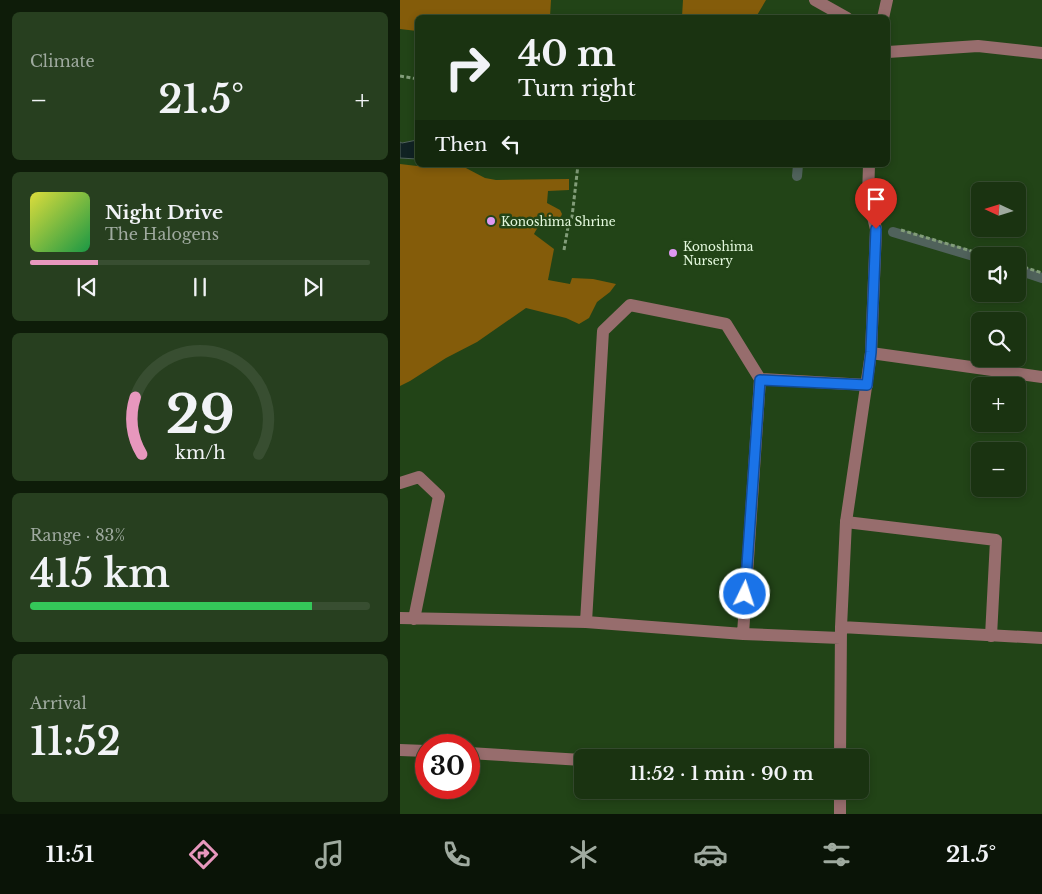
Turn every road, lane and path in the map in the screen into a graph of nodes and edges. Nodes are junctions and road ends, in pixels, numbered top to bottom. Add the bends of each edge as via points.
1 (815, 0) edge
2 (887, 0) edge
3 (842, 15) edge
4 (884, 15) edge
5 (890, 52) edge
6 (1042, 53) edge
7 (400, 76) edge
8 (415, 78) edge
9 (578, 167) edge
10 (869, 167) edge
11 (876, 229) junction
12 (564, 250) dead end
13 (971, 251) edge
14 (1026, 268) edge
15 (1042, 273) edge
16 (871, 352) junction
17 (1042, 377) edge
18 (760, 380) junction
19 (867, 385) junction
20 (400, 483) edge
21 (846, 522) junction
22 (400, 618) edge
23 (414, 619) junction
24 (586, 622) junction
25 (841, 632) junction
26 (743, 634) junction
27 (991, 636) junction
28 (1042, 638) edge
29 (840, 749) edge
30 (400, 750) edge
31 (415, 751) edge
32 (480, 755) edge
33 (574, 760) edge
34 (840, 799) edge
35 (840, 814) edge

1 - 3 street
2 - 4 street
5 - 6 street via 978,46
7 - 8 path
9 - 12 path
10 - 11 street via 868,197
11 - 13 path via 890,227
11 - 16 street
14 - 15 path
16 - 17 street
16 - 19 street
18 - 19 street
18 - 24 street via 726,324 630,305 603,331
18 - 26 street
19 - 21 street
20 - 23 street via 419,477 439,496
21 - 25 street
21 - 27 street via 996,540
22 - 23 street
23 - 24 street
24 - 26 street
25 - 26 street
25 - 27 street
25 - 29 street
27 - 28 street
30 - 31 street
32 - 33 street
34 - 35 street

